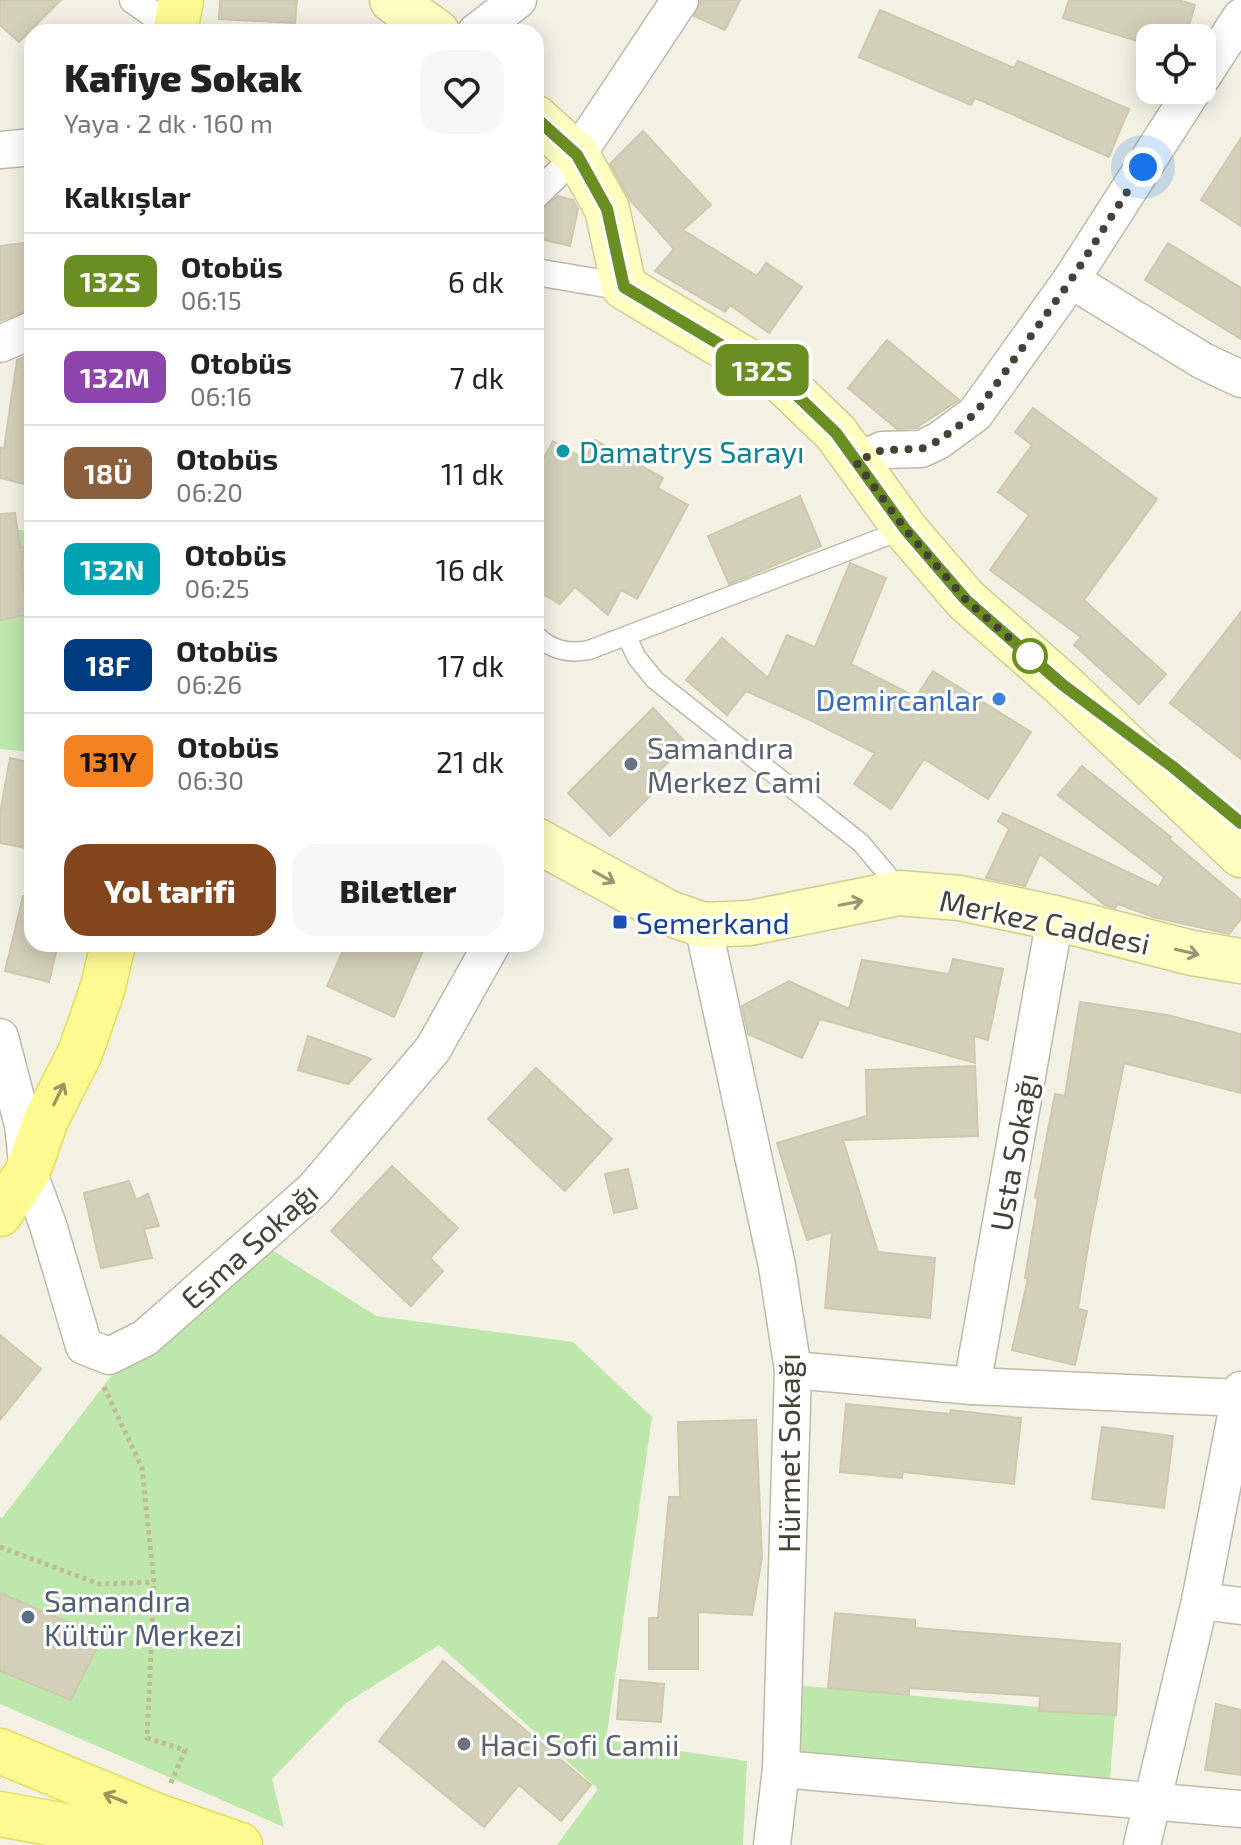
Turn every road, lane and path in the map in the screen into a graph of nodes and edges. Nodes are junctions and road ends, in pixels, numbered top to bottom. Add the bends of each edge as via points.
1 (133, 0) edge
2 (392, 0) edge
3 (518, 0) edge
4 (680, 0) edge
5 (1241, 17) edge
6 (177, 21) edge
7 (426, 24) edge
8 (486, 24) edge
9 (1216, 55) edge
10 (1184, 104) edge
11 (544, 125) edge
12 (24, 148) edge
13 (0, 150) edge
14 (577, 155) junction
15 (544, 187) edge
16 (544, 273) edge
17 (1071, 280) junction
18 (624, 287) junction
19 (24, 334) edge
20 (0, 344) edge
21 (1241, 379) edge
22 (856, 462) junction
23 (905, 529) junction
24 (627, 637) junction
25 (544, 641) edge
26 (1063, 685) junction
27 (1241, 823) edge
28 (544, 852) edge
29 (1241, 855) edge
30 (899, 893) junction
31 (1055, 918) junction
32 (703, 925) junction
33 (111, 952) edge
34 (488, 952) edge
35 (1240, 960) edge
36 (0, 1037) edge
37 (28, 1171) junction
38 (0, 1214) edge
39 (84, 1346) junction
40 (793, 1370) junction
41 (972, 1386) junction
42 (1240, 1395) edge
43 (0, 1547) edge
44 (154, 1582) junction
45 (1200, 1601) junction
46 (1241, 1606) edge
47 (0, 1751) edge
48 (781, 1769) junction
49 (1151, 1802) junction
50 (1241, 1809) edge
51 (0, 1814) edge
52 (163, 1830) edge
53 (240, 1845) edge
54 (772, 1845) edge
55 (1142, 1845) edge

1 - 6 street
2 - 7 main road
3 - 8 street
4 - 14 street
5 - 9 street
10 - 17 street
11 - 14 main road
12 - 13 street
14 - 15 street
14 - 18 main road via 607,209
16 - 18 street
17 - 21 street
17 - 22 street via 975,414 921,449 882,450
18 - 22 main road via 783,382 836,433
19 - 20 street
22 - 23 main road
23 - 24 lane
23 - 26 main road via 966,600
24 - 25 lane via 576,652
24 - 30 lane via 655,680 861,843
26 - 27 main road
26 - 29 main road
28 -> 32 main road, Merkez Caddesi
30 - 31 main road, Merkez Caddesi via 960,898
32 -> 30 main road, Merkez Caddesi via 750,923
31 -> 35 main road, Merkez Caddesi
31 - 41 street, Usta Sokağı
32 - 40 street, Hürmet Sokağı via 777,1266
37 -> 33 main road via 46,1120 80,1053
34 - 39 street, Esma Sokağı via 433,1049 314,1189 145,1338 109,1356
36 - 37 street via 23,1125
37 - 38 main road
37 - 39 street
39 - 44 path via 142,1468
40 - 41 street
40 - 48 street, Hürmet Sokağı
41 - 42 street
42 - 45 street
43 - 44 path via 99,1584
44 - 52 path via 147,1738 185,1750
45 - 46 street
45 - 49 street
52 -> 47 main road
48 - 49 street
48 - 54 street, Hürmet Sokağı
49 - 50 street
49 - 55 street
51 - 52 main road
52 - 53 main road

